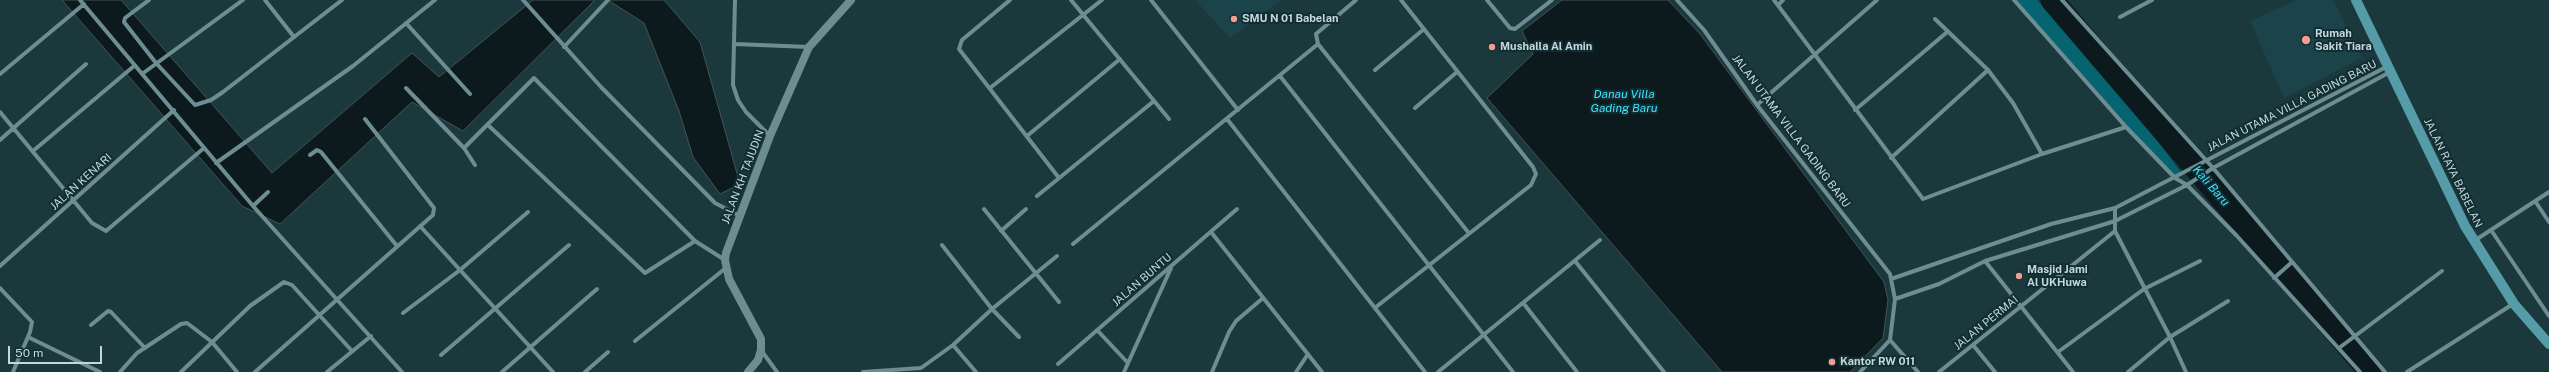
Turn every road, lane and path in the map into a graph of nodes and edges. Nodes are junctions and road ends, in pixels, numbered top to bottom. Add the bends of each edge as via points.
1 (80, 0) edge
2 (149, 0) edge
3 (243, 0) edge
4 (265, 0) edge
5 (342, 0) edge
6 (435, 0) edge
7 (523, 0) edge
8 (608, 0) edge
9 (735, 0) edge
10 (851, 0) edge
11 (1010, 0) edge
12 (1071, 0) edge
13 (1102, 0) edge
14 (1151, 0) edge
15 (1356, 0) edge
16 (1401, 0) edge
17 (1487, 0) edge
18 (1552, 0) edge
19 (1676, 0) edge
20 (1774, 0) edge
21 (1783, 0) edge
22 (1877, 0) edge
23 (2014, 0) edge
24 (2062, 0) edge
25 (2152, 0) edge
26 (2356, 0) edge
27 (84, 4) junction
28 (1778, 5) junction
29 (1083, 14) junction
30 (2120, 17) dead end
31 (1935, 19) dead end
32 (406, 23) junction
33 (1424, 30) junction
34 (1946, 32) junction
35 (294, 37) junction
36 (735, 44) junction
37 (1318, 44) junction
38 (564, 47) junction
39 (809, 47) junction
40 (1816, 55) junction
41 (1120, 59) junction
42 (86, 64) dead end
43 (155, 64) junction
44 (134, 66) junction
45 (2390, 69) junction
46 (1375, 70) dead end
47 (1988, 70) junction
48 (1457, 72) junction
49 (142, 73) junction
50 (0, 74) edge
51 (1280, 76) junction
52 (406, 88) dead end
53 (990, 88) junction
54 (470, 94) dead end
55 (1154, 101) junction
56 (1757, 105) junction
57 (1415, 108) dead end
58 (174, 110) junction
59 (1238, 110) junction
60 (1855, 110) junction
61 (0, 112) edge
62 (365, 119) dead end
63 (1227, 119) junction
64 (1169, 120) dead end
65 (488, 125) junction
66 (2126, 127) junction
67 (13, 128) junction
68 (770, 136) junction
69 (1028, 136) junction
70 (0, 140) edge
71 (204, 148) junction
72 (464, 148) junction
73 (33, 151) junction
74 (2042, 154) junction
75 (310, 155) dead end
76 (1892, 158) junction
77 (2206, 161) junction
78 (216, 163) junction
79 (475, 165) dead end
80 (2213, 168) junction
81 (1059, 178) junction
82 (2175, 178) junction
83 (2187, 185) junction
84 (268, 192) dead end
85 (2549, 192) edge
86 (1037, 196) dead end
87 (74, 200) junction
88 (2535, 201) junction
89 (253, 206) junction
90 (2115, 208) junction
91 (984, 209) dead end
92 (1237, 209) dead end
93 (1026, 210) dead end
94 (528, 212) dead end
95 (740, 216) junction
96 (2115, 221) junction
97 (2549, 222) edge
98 (420, 226) junction
99 (2492, 230) junction
100 (1001, 231) junction
101 (2115, 231) junction
102 (1211, 232) junction
103 (1468, 232) junction
104 (1600, 240) dead end
105 (695, 241) junction
106 (2474, 241) junction
107 (942, 244) dead end
108 (1073, 244) dead end
109 (568, 245) dead end
110 (397, 246) junction
111 (1057, 256) dead end
112 (1574, 261) junction
113 (1985, 261) junction
114 (2200, 261) dead end
115 (726, 264) junction
116 (2289, 264) junction
117 (1426, 265) junction
118 (0, 266) edge
119 (1171, 267) junction
120 (460, 270) junction
121 (2442, 271) dead end
122 (1035, 274) junction
123 (2275, 277) junction
124 (1891, 279) junction
125 (0, 288) edge
126 (597, 289) dead end
127 (2144, 289) junction
128 (338, 298) junction
129 (1263, 298) junction
130 (1895, 299) junction
131 (2228, 301) dead end
132 (1058, 302) dead end
133 (1524, 304) junction
134 (2514, 304) junction
135 (2022, 306) junction
136 (1376, 307) junction
137 (495, 308) junction
138 (992, 309) junction
139 (403, 313) dead end
140 (319, 315) junction
141 (2549, 316) edge
142 (91, 325) dead end
143 (1098, 330) junction
144 (1483, 335) junction
145 (371, 336) junction
146 (1019, 336) dead end
147 (28, 337) junction
148 (2170, 337) junction
149 (2354, 337) junction
150 (1890, 340) junction
151 (635, 341) dead end
152 (212, 342) junction
153 (2549, 344) edge
154 (953, 345) junction
155 (1973, 345) junction
156 (2340, 347) junction
157 (144, 348) junction
158 (530, 348) junction
159 (761, 350) junction
160 (352, 351) junction
161 (608, 352) dead end
162 (2058, 352) junction
163 (1308, 354) junction
164 (441, 355) dead end
165 (1128, 363) junction
166 (1058, 364) dead end
167 (13, 372) edge
168 (100, 372) edge
169 (120, 372) edge
170 (181, 372) edge
171 (237, 372) edge
172 (255, 372) edge
173 (327, 372) edge
174 (402, 372) edge
175 (502, 372) edge
176 (553, 372) edge
177 (585, 372) edge
178 (748, 372) edge
179 (777, 372) edge
180 (863, 372) edge
181 (976, 372) edge
182 (1124, 372) edge
183 (1212, 372) edge
184 (1296, 372) edge
185 (1322, 372) edge
186 (1424, 372) edge
187 (1438, 372) edge
188 (1513, 372) edge
189 (1577, 372) edge
190 (1664, 372) edge
191 (1860, 372) edge
192 (1918, 372) edge
193 (1939, 372) edge
194 (1995, 372) edge
195 (2073, 372) edge
196 (2128, 372) edge
197 (2186, 372) edge
198 (2360, 372) edge
199 (2385, 372) edge
200 (2407, 372) edge

1 - 27 street
2 - 43 street via 124,20
3 - 43 street
4 - 35 street
5 - 35 street
6 - 32 street
7 - 38 street
8 - 38 street
9 - 36 street
10 - 39 street, JALAN KH TAJUDIN
11 - 53 street via 959,44 959,49
12 - 29 street
13 - 29 street
14 - 59 street
15 - 37 street via 1316,34
16 - 33 street
17 - 18 street via 1510,28 1515,28
19 - 56 street, JALAN UTAMA VILLA GADING BARU via 1704,30
20 - 28 street
21 - 28 street
22 - 40 street
23 - 66 street
24 - 77 street
25 - 30 street
26 - 45 main road, JALAN RAYA BABELAN
27 - 44 street
27 - 50 street
28 - 40 street
29 - 41 street
29 - 53 street
31 - 34 street
32 - 54 street
32 - 78 street via 352,66
33 - 46 street
33 - 48 street
34 - 47 street
34 - 60 street
35 - 43 street via 223,92 202,104 195,105
36 - 39 street
36 - 68 street via 733,85 738,100
37 - 51 street
37 - 103 street
38 - 95 street via 715,203
39 - 68 street, JALAN KH TAJUDIN
40 - 56 street
40 - 60 street
41 - 55 street
41 - 69 street
42 - 67 street
43 - 49 street
44 - 49 street
44 - 73 street
45 - 77 street, JALAN UTAMA VILLA GADING BARU
45 - 80 street, JALAN UTAMA VILLA GADING BARU
45 - 106 main road, JALAN RAYA BABELAN
47 - 74 street via 2013,103
47 - 76 street
48 - 57 street
48 - 103 street via 1536,174 1531,185
49 - 58 street
51 - 59 street
51 - 117 street
52 - 72 street
53 - 69 street
55 - 64 street
55 - 81 street
56 - 124 street, JALAN UTAMA VILLA GADING BARU via 1890,274
58 - 71 street
58 - 87 street, JALAN KENARI
59 - 63 street
60 - 76 street
61 - 67 street
62 - 98 street via 434,208 433,215
63 - 108 street
63 - 136 street
65 - 72 street
65 - 105 street via 645,273
65 - 105 street via 534,78
66 - 74 street
66 - 82 street
67 - 70 street
67 - 73 street
68 - 95 street, JALAN KH TAJUDIN
69 - 81 street
71 - 78 street
71 - 87 street via 106,231 92,223
72 - 79 street
73 - 87 street
74 - 76 street via 1925,200
75 - 110 street via 317,150 325,156
77 - 80 street
77 - 82 street, JALAN UTAMA VILLA GADING BARU
78 - 89 street
80 - 83 street, JALAN UTAMA VILLA GADING BARU
80 - 116 street
81 - 86 street
82 - 83 street
82 - 90 street
83 - 96 street, JALAN UTAMA VILLA GADING BARU
83 - 123 street
84 - 89 street
85 - 88 street
87 - 118 street, JALAN KENARI
88 - 97 street
88 - 99 street
89 - 128 street
90 - 96 street
90 - 124 street via 2051,224
91 - 100 street
92 - 102 street, JALAN BUNTU
93 - 100 street
94 - 120 street
95 - 115 street, JALAN KH TAJUDIN via 727,247
96 - 101 street
96 - 113 street
98 - 110 street
98 - 120 street
99 - 106 street
99 - 141 street
100 - 122 street
101 - 127 street
101 - 135 street, JALAN PERMAI
102 - 119 street, JALAN BUNTU
102 - 129 street
103 - 117 street
104 - 112 street
105 - 115 street
106 - 134 main road, JALAN RAYA BABELAN
107 - 138 street
109 - 137 street
110 - 128 street
111 - 122 street
112 - 133 street
112 - 190 street
113 - 130 street via 1939,284
113 - 135 street
114 - 127 street
115 - 151 street
115 - 159 street, JALAN KH TAJUDIN via 729,279 760,339
116 - 123 street
116 - 149 street
117 - 136 street
117 - 144 street
119 - 143 street, JALAN BUNTU
119 - 165 street
120 - 137 street
120 - 139 street
121 - 149 street
122 - 132 street
122 - 138 street
123 - 156 street
124 - 130 street
125 - 147 street via 32,322
126 - 158 street
127 - 148 street
127 - 162 street
128 - 140 street
128 - 145 street
129 - 163 street
129 - 183 street via 1236,321
130 - 150 street
131 - 148 street
133 - 144 street
133 - 189 street
134 - 153 main road, JALAN RAYA BABELAN
134 - 200 street
135 - 155 street, JALAN PERMAI
135 - 162 street
136 - 186 street
137 - 158 street
137 - 164 street
138 - 146 street
138 - 154 street
140 - 152 street via 292,285 284,282 250,306
140 - 160 street
140 - 172 street
142 - 157 street via 108,311 111,312
143 - 165 street
143 - 166 street, JALAN BUNTU
144 - 187 street
144 - 188 street
145 - 160 street
145 - 174 street
147 - 167 street
147 - 168 street
148 - 196 street
148 - 197 street
149 - 156 street
149 - 199 street
150 - 191 street
150 - 192 street
152 - 157 street via 187,323 181,324
152 - 170 street
152 - 171 street
154 - 180 street via 921,368
154 - 181 street
155 - 193 street, JALAN PERMAI
155 - 194 street
156 - 198 street
157 - 169 street
158 - 175 street
158 - 176 street
159 - 178 street via 758,360
159 - 179 street
160 - 173 street
161 - 177 street
162 - 195 street
163 - 184 street
163 - 185 street
165 - 182 street

